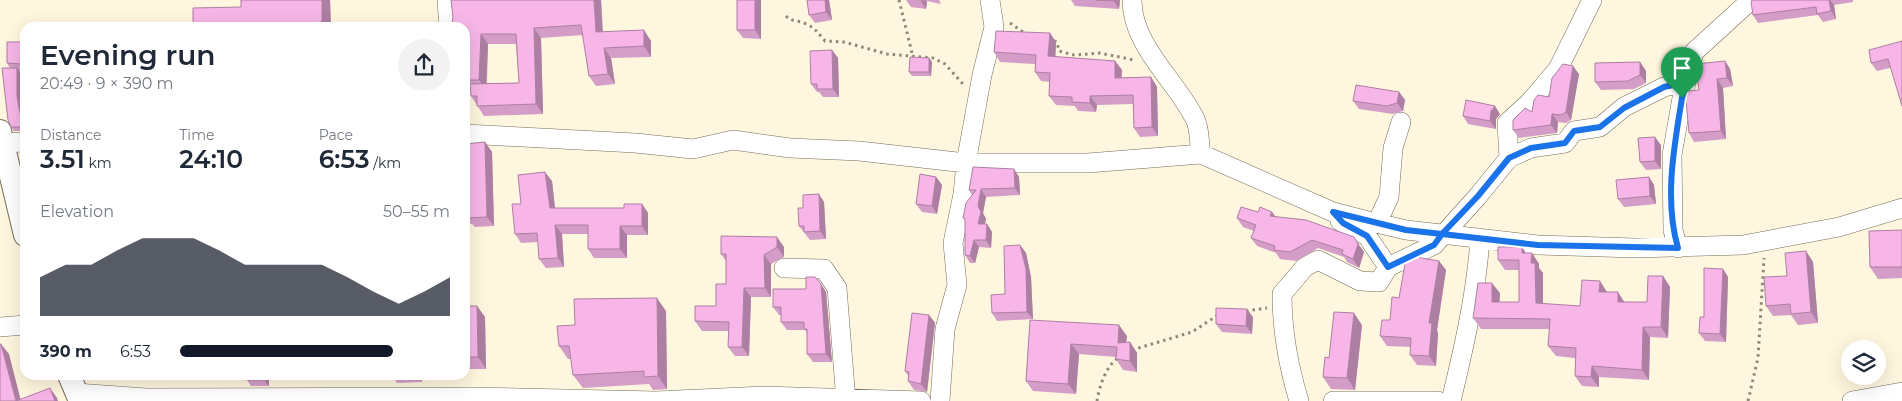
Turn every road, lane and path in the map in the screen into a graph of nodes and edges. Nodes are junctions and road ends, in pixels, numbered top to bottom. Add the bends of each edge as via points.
1 (447, 0) edge
2 (899, 0) edge
3 (990, 0) edge
4 (1132, 0) edge
5 (1592, 0) edge
6 (1751, 0) edge
7 (786, 16) dead end
8 (993, 20) junction
9 (449, 22) edge
10 (1035, 36) edge
11 (1052, 40) edge
12 (913, 56) junction
13 (1159, 64) junction
14 (1686, 82) junction
15 (978, 98) junction
16 (1401, 122) dead end
17 (470, 134) edge
18 (1, 139) edge
19 (20, 141) edge
20 (1201, 154) junction
21 (1509, 158) junction
22 (966, 163) junction
23 (1902, 208) edge
24 (1333, 212) junction
25 (20, 215) edge
26 (1377, 223) junction
27 (1442, 234) junction
28 (1480, 239) junction
29 (1764, 241) junction
30 (1678, 248) junction
31 (1388, 267) junction
32 (784, 268) dead end
33 (1282, 302) junction
34 (1237, 312) edge
35 (1221, 313) edge
36 (20, 325) edge
37 (0, 327) edge
38 (1129, 351) edge
39 (1121, 356) edge
40 (75, 390) edge
41 (1902, 392) edge
42 (388, 399) edge
43 (846, 400) edge
44 (921, 401) edge
45 (940, 401) edge
46 (1097, 401) edge
47 (1299, 401) edge
48 (1333, 401) edge
49 (1436, 401) edge
50 (1451, 401) edge
51 (1748, 401) edge
52 (1852, 401) edge

1 - 9 street
2 - 12 path
3 - 8 street
4 - 13 street via 1135,22
5 - 21 street via 1558,69 1507,123
6 - 14 street via 1694,52
7 - 12 path via 816,30 825,41 844,42 886,54
8 - 10 path via 1014,24 1026,34
8 - 15 street
11 - 13 path via 1057,42 1059,51 1074,55 1100,53
12 - 15 path via 933,58 945,64
13 - 20 street via 1196,121
14 - 21 street via 1656,91 1624,108 1600,127 1574,131 1565,143 1531,148
14 - 30 street via 1672,155 1673,230
15 - 22 street
16 - 26 street via 1394,148 1389,197
17 - 22 street via 692,149 733,140
18 - 19 street
18 - 25 street
20 - 22 street via 1088,163
20 - 24 street
21 - 27 street
22 - 45 street via 953,243 957,285 945,329
23 - 29 street via 1839,227
24 - 26 street
24 - 31 street via 1343,223 1367,236
26 - 27 street
27 - 28 street
27 - 31 street via 1434,245
28 - 30 street via 1538,245
28 - 50 street via 1469,325
29 - 30 street
29 - 51 path via 1758,358
31 - 33 street via 1379,282 1360,281 1318,260 1305,267 1282,294
32 - 43 street via 824,269 837,288
33 - 34 path via 1264,310
33 - 47 street via 1282,327
35 - 38 path via 1192,332
36 - 37 street
39 - 46 path via 1113,362 1099,389
40 - 42 street via 146,398
41 - 52 street
42 - 43 street via 469,397 636,401 764,396
43 - 44 street
48 - 49 street

